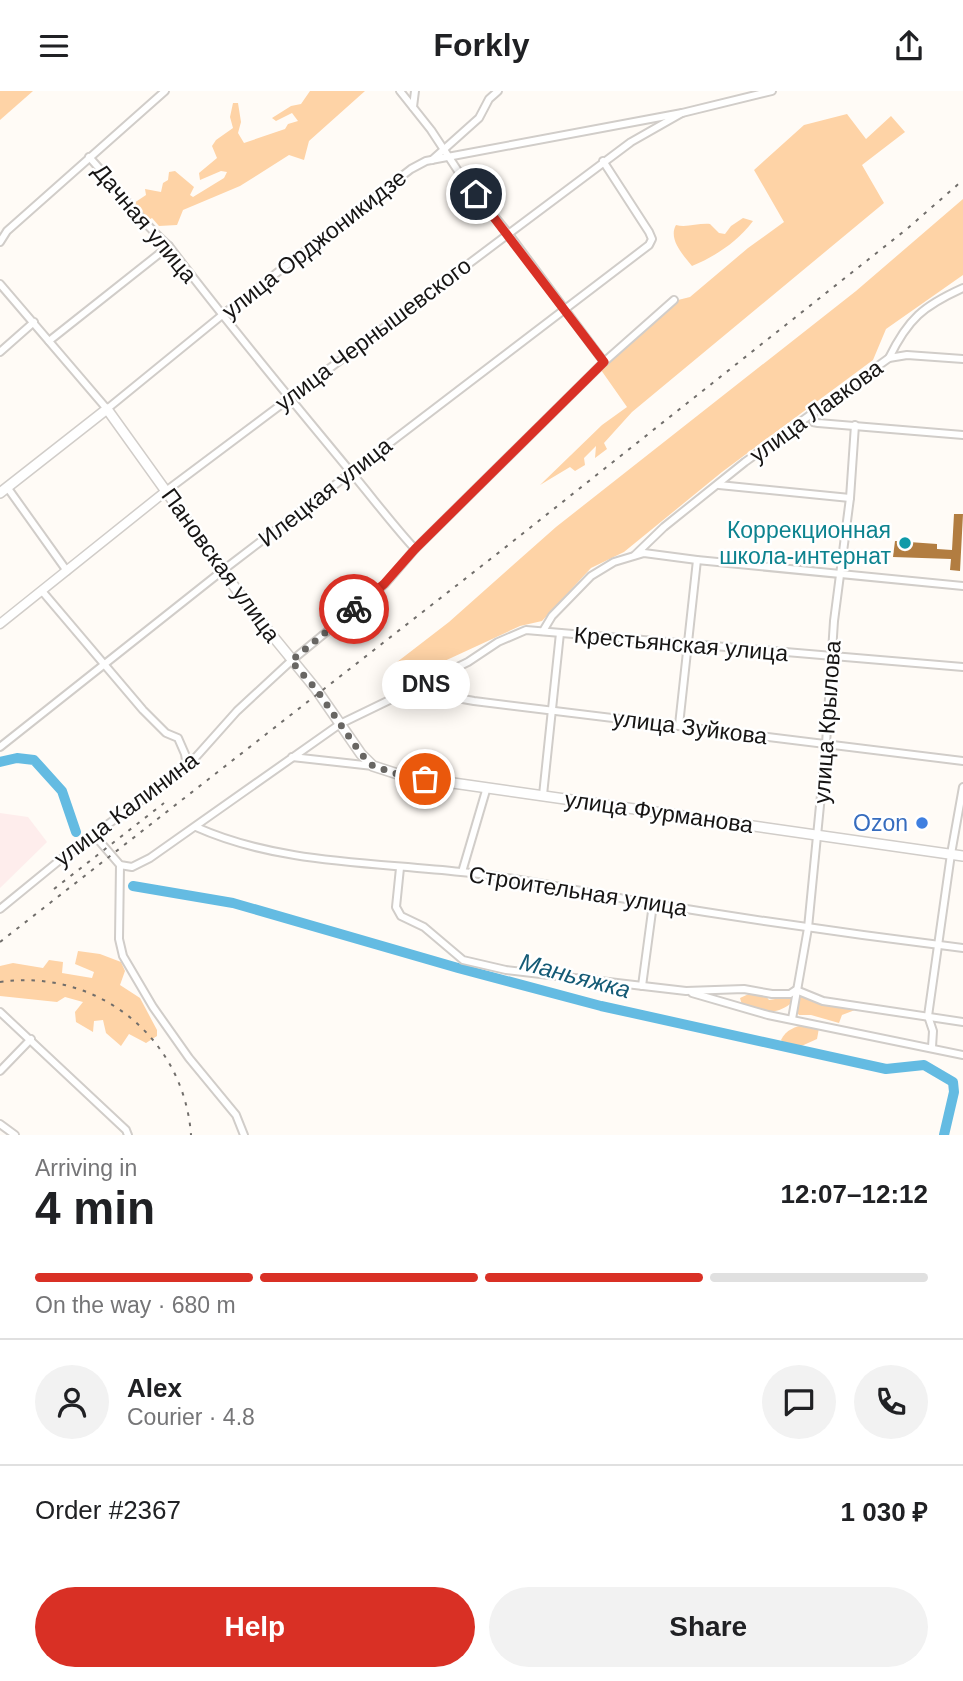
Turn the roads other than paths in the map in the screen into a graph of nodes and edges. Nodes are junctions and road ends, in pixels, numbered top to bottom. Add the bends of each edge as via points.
1 (165, 91) edge
2 (400, 91) edge
3 (415, 91) edge
4 (498, 91) edge
5 (772, 91) edge
6 (413, 107) junction
7 (682, 113) junction
8 (444, 150) junction
9 (89, 157) junction
10 (450, 157) junction
11 (432, 160) junction
12 (603, 161) junction
13 (508, 233) junction
14 (0, 241) edge
15 (169, 246) junction
16 (0, 284) edge
17 (963, 288) edge
18 (674, 300) dead end
19 (564, 309) junction
20 (221, 316) junction
21 (34, 323) junction
22 (49, 341) junction
23 (0, 352) edge
24 (889, 358) junction
25 (963, 359) edge
26 (604, 362) junction
27 (287, 398) junction
28 (107, 409) junction
29 (813, 415) junction
30 (855, 425) junction
31 (963, 435) edge
32 (352, 473) junction
33 (719, 485) junction
34 (4, 490) edge
35 (166, 491) junction
36 (850, 498) junction
37 (415, 549) junction
38 (633, 557) junction
39 (697, 560) junction
40 (67, 571) junction
41 (222, 571) junction
42 (839, 575) junction
43 (963, 586) edge
44 (42, 591) junction
45 (0, 624) edge
46 (543, 631) junction
47 (560, 633) junction
48 (688, 645) junction
49 (833, 657) junction
50 (291, 661) junction
51 (103, 665) junction
52 (963, 667) edge
53 (420, 684) junction
54 (553, 710) junction
55 (340, 724) junction
56 (679, 725) junction
57 (826, 744) junction
58 (0, 747) edge
59 (361, 754) joint
60 (292, 757) junction
61 (963, 761) edge
62 (373, 766) junction
63 (187, 767) junction
64 (487, 787) junction
65 (963, 787) edge
66 (543, 795) junction
67 (197, 827) junction
68 (818, 835) junction
69 (95, 836) junction
70 (950, 854) junction
71 (963, 856) edge
72 (120, 865) junction
73 (400, 868) junction
74 (462, 871) junction
75 (653, 904) junction
76 (0, 909) edge
77 (808, 928) junction
78 (939, 945) junction
79 (963, 948) edge
80 (642, 986) junction
81 (796, 990) junction
82 (687, 991) junction
83 (0, 1012) edge
84 (928, 1016) junction
85 (792, 1019) junction
86 (963, 1023) edge
87 (31, 1039) junction
88 (932, 1047) junction
89 (963, 1055) edge
90 (0, 1071) edge
91 (0, 1124) edge
92 (16, 1135) edge
93 (128, 1135) edge
94 (244, 1135) edge

1 - 9 street
2 - 6 street
3 - 6 street
4 - 8 street via 479,118
5 - 7 street, улица Чернышевского
6 - 8 street
7 - 10 street, улица Орджоникидзе
7 - 12 street, улица Чернышевского
8 - 10 street
8 - 11 street
9 - 14 street
9 - 15 street, Дачная улица via 146,226
10 - 11 street, улица Орджоникидзе
10 - 13 street
11 - 20 street, улица Орджоникидзе via 411,169
12 - 13 street, улица Чернышевского
12 - 19 street, Илецкая улица via 652,239
13 - 19 street
13 - 27 street, улица Чернышевского
15 - 20 street, Дачная улица
15 - 22 street
16 - 21 street
17 - 24 street via 916,315
18 - 26 street, улица Калинина
19 - 26 street
19 - 32 street, Илецкая улица
20 - 27 street, Дачная улица
20 - 28 street, улица Орджоникидзе
21 - 22 street
21 - 23 street
22 - 28 street
24 - 25 street, улица Лавкова
24 - 29 street, улица Лавкова
26 - 37 street, улица Калинина
27 - 32 street, Дачная улица
27 - 35 street, улица Чернышевского
28 - 34 main road, улица Орджоникидзе
28 - 35 main road, Пановская улица
29 - 30 street via 813,422
29 - 33 street, улица Лавкова via 745,461
30 - 31 street
30 - 36 street, улица Крылова
32 - 37 street, Дачная улица
32 - 41 street, Илецкая улица
33 - 36 street
33 - 38 street, улица Лавкова
34 - 40 street
35 - 40 street, улица Чернышевского
35 - 41 main road, Пановская улица
36 - 42 street, улица Крылова
37 - 50 street, улица Калинина via 384,584
38 - 39 street via 644,553
38 - 46 street via 591,576
39 - 42 street
39 - 48 street
40 - 44 street, улица Чернышевского
41 - 50 main road, Пановская улица
41 - 51 street, Илецкая улица
42 - 43 street
42 - 49 street, улица Крылова
44 - 45 street, улица Чернышевского
44 - 51 street
46 - 47 street, Крестьянская улица
46 - 53 street, Крестьянская улица via 526,630 498,642
47 - 48 street, Крестьянская улица
47 - 54 street
48 - 49 street, Крестьянская улица
48 - 56 street
49 - 52 street, Крестьянская улица
49 - 57 street, улица Крылова
50 - 55 main road, Пановская улица
50 - 63 street, улица Калинина via 237,711
51 - 58 street, Илецкая улица
51 - 63 street via 166,733 178,738
53 - 54 street, улица Зуйкова via 440,695
53 - 55 street
54 - 56 street, улица Зуйкова
54 - 66 street
55 - 59 main road, Пановская улица
55 - 60 street
56 - 57 street, улица Зуйкова
57 - 61 street, улица Зуйкова
57 - 68 street, улица Крылова
59 - 62 main road, улица Фурманова
60 - 62 street
60 - 67 street
62 - 64 main road, улица Фурманова via 404,776
63 - 69 street, улица Калинина
64 - 66 main road, улица Фурманова
64 - 74 street
65 - 70 street
66 - 68 main road, улица Фурманова
67 - 72 street via 132,867
67 - 73 street, Строительная улица via 265,850
68 - 70 main road, улица Фурманова
68 - 77 street, улица Крылова
69 - 72 street
69 - 76 street, улица Калинина
70 - 71 main road, улица Фурманова
70 - 78 street
72 - 94 street via 118,939 123,955 160,1018 236,1115
73 - 74 street, Строительная улица
73 - 80 street via 396,907 401,916 424,927 463,960 506,970
74 - 75 street, Строительная улица
75 - 77 street, Строительная улица
75 - 80 street
77 - 78 street, Строительная улица
77 - 81 street, улица Крылова
78 - 79 street, Строительная улица
78 - 84 street
80 - 82 street
81 - 82 street via 790,994 744,989
81 - 84 street via 822,1001
81 - 85 street, улица Крылова
82 - 85 street
83 - 87 street
84 - 86 street
84 - 88 street
85 - 88 street
87 - 90 street
87 - 93 street
88 - 89 street
91 - 92 street

